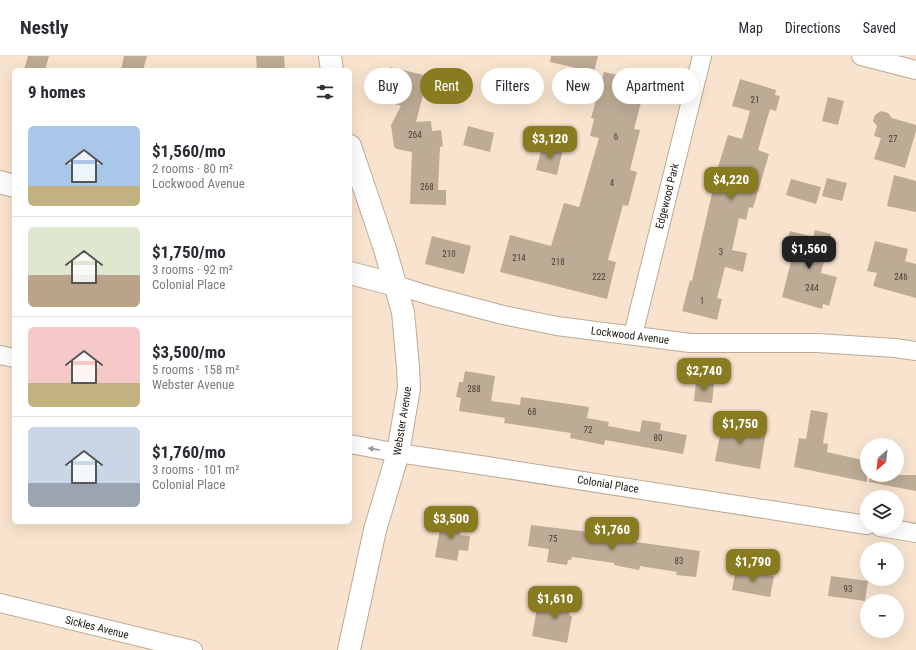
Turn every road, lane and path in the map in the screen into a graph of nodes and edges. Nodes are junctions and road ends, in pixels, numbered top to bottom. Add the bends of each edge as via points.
1 (330, 56) edge
2 (702, 56) edge
3 (861, 56) edge
4 (332, 68) edge
5 (916, 70) edge
6 (352, 152) edge
7 (0, 182) edge
8 (12, 185) edge
9 (352, 274) edge
10 (396, 285) junction
11 (632, 335) junction
12 (916, 351) edge
13 (0, 355) edge
14 (12, 358) edge
15 (352, 444) edge
16 (398, 453) junction
17 (860, 524) edge
18 (904, 531) edge
19 (916, 533) edge
20 (0, 603) edge
21 (193, 650) edge
22 (349, 650) edge

1 - 4 street
2 - 11 street, Edgewood Park
3 - 5 street
6 - 10 street, Webster Avenue
7 - 8 street
9 - 10 street, Lockwood Avenue
10 - 11 street, Lockwood Avenue via 503,315 557,326
10 - 16 street, Webster Avenue via 403,312 409,388
11 - 12 street, Lockwood Avenue via 690,343 817,343
13 - 14 street
16 -> 15 street, Colonial Place
16 - 17 street, Colonial Place
16 - 22 street, Webster Avenue via 375,530
18 - 19 street
20 - 21 street, Sickles Avenue

